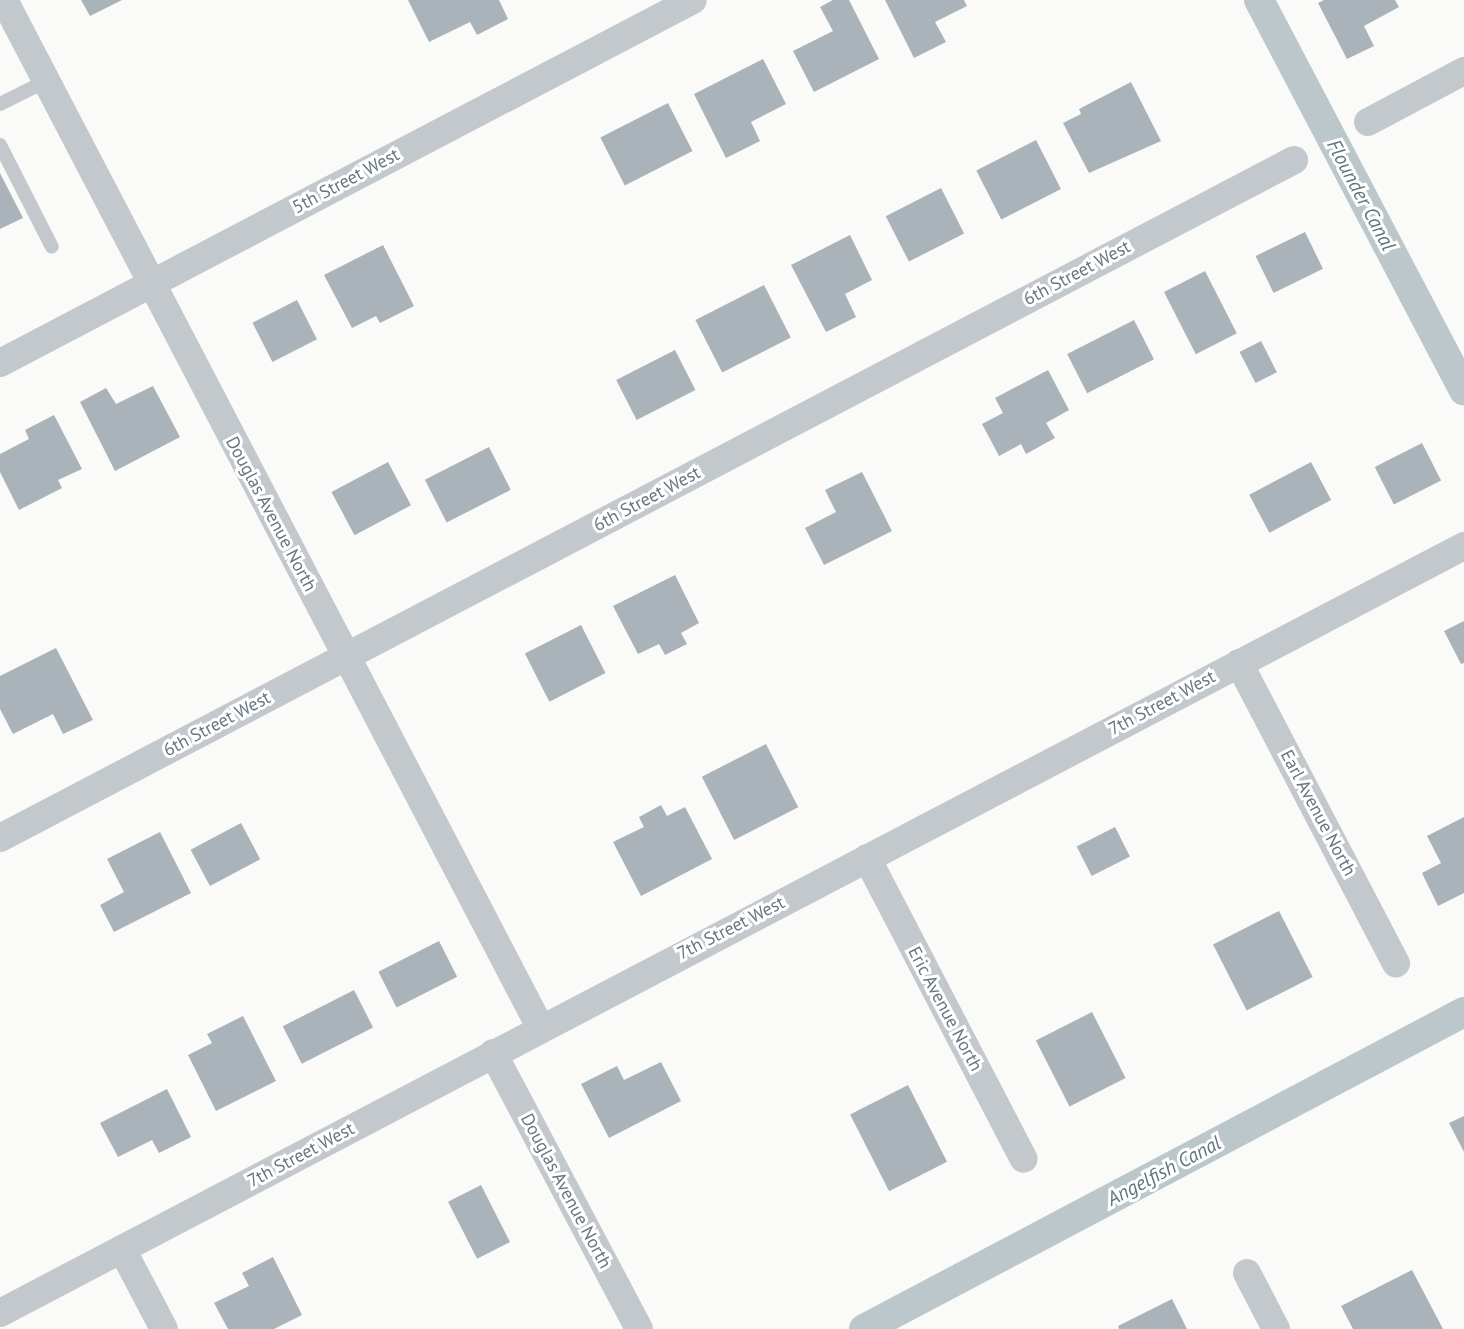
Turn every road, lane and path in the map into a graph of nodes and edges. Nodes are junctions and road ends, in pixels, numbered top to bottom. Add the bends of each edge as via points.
1 (4, 0) edge
2 (693, 0) edge
3 (1464, 72) edge
4 (46, 81) junction
5 (0, 104) edge
6 (1368, 122) dead end
7 (0, 145) edge
8 (1294, 160) dead end
9 (52, 247) dead end
10 (151, 284) junction
11 (0, 363) edge
12 (1464, 546) edge
13 (346, 656) junction
14 (1239, 663) junction
15 (0, 838) edge
16 (867, 858) junction
17 (1396, 963) dead end
18 (540, 1027) junction
19 (493, 1053) junction
20 (1024, 1159) dead end
21 (122, 1249) junction
22 (1247, 1273) dead end
23 (0, 1313) edge
24 (164, 1329) edge
25 (639, 1329) edge
26 (1276, 1329) edge

1 - 4 street, Douglas Avenue North
2 - 10 street, 5th Street West
3 - 6 street
4 - 5 lane
4 - 10 street, Douglas Avenue North
7 - 9 lane
8 - 13 street, 6th Street West
10 - 11 street, 5th Street West
10 - 13 street, Douglas Avenue North
12 - 14 street, 7th Street West
13 - 15 street, 6th Street West
13 - 18 street, Douglas Avenue North
14 - 16 street, 7th Street West
14 - 17 street, Earl Avenue North
16 - 18 street, 7th Street West
16 - 20 street, Eric Avenue North
18 - 19 street, 7th Street West
19 - 21 street, 7th Street West
19 - 25 street, Douglas Avenue North
21 - 23 street, 7th Street West
21 - 24 street
22 - 26 street

